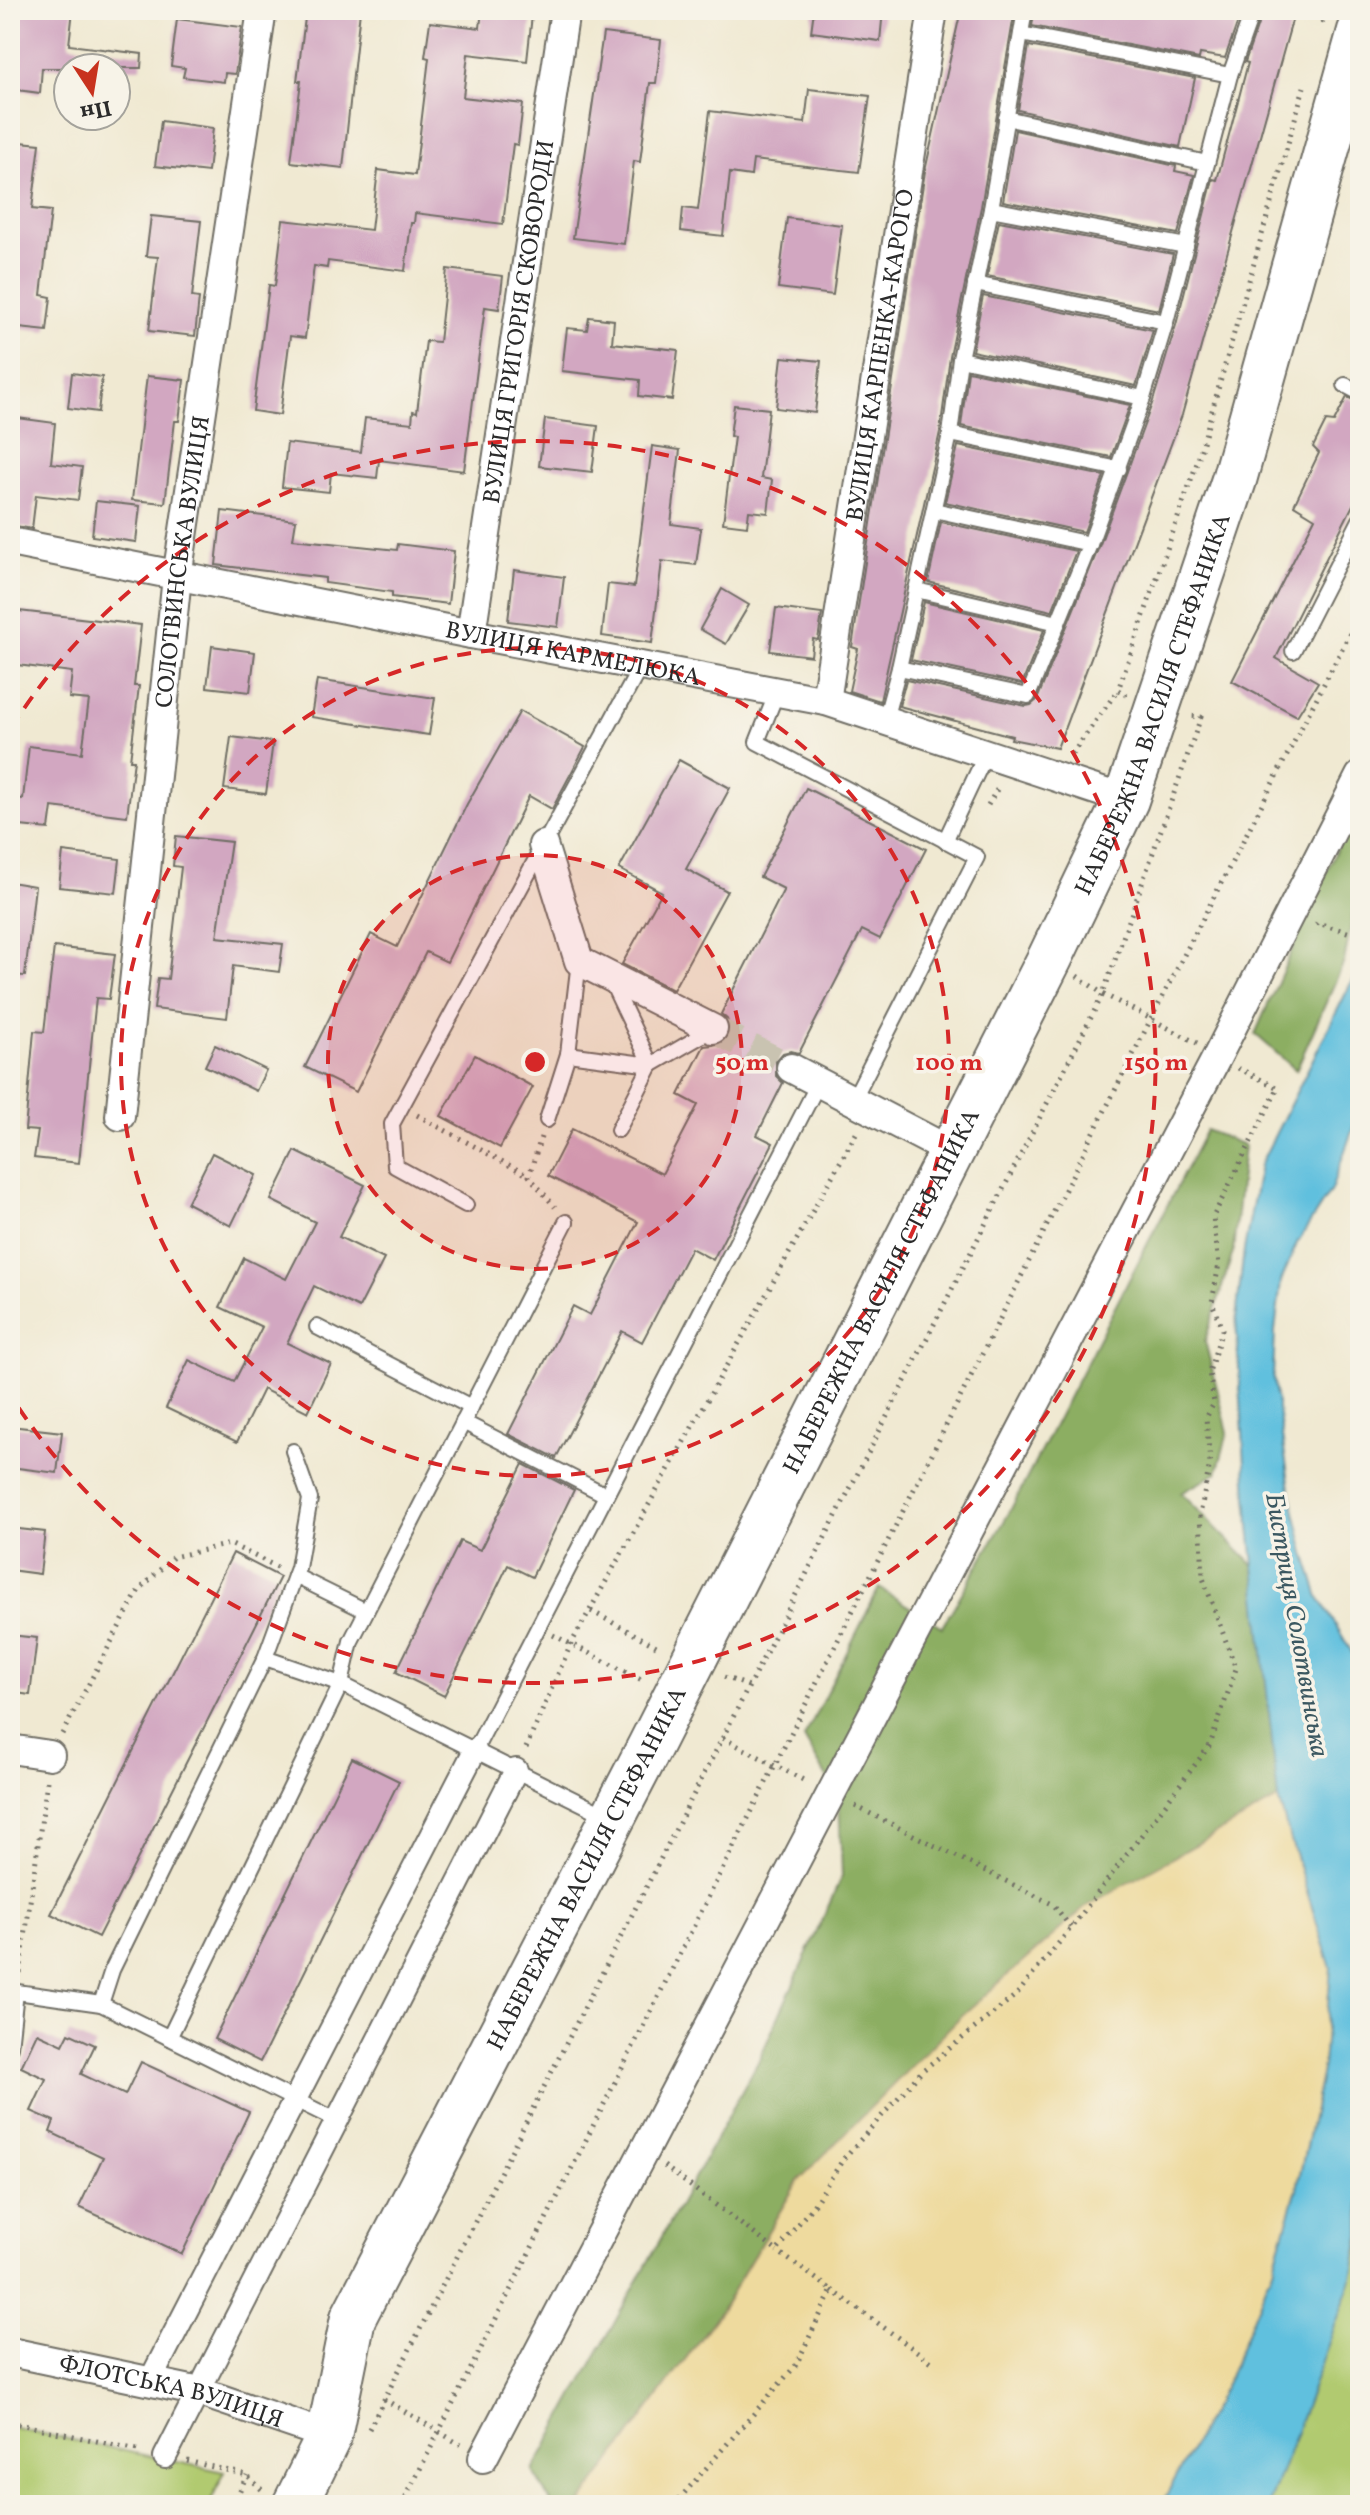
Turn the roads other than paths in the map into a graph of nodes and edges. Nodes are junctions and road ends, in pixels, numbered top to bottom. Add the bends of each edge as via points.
1 (262, 10) edge
2 (565, 10) edge
3 (933, 10) edge
4 (1025, 10) edge
5 (1253, 10) edge
6 (1360, 31) edge
7 (1021, 34) junction
8 (1230, 75) junction
9 (1006, 118) junction
10 (1207, 163) junction
11 (991, 209) junction
12 (1186, 246) junction
13 (975, 284) junction
14 (1166, 322) junction
15 (960, 359) junction
16 (1345, 385) dead end
17 (1360, 393) edge
18 (1143, 398) junction
19 (950, 434) junction
20 (1119, 469) junction
21 (934, 510) junction
22 (1360, 520) edge
23 (10, 542) edge
24 (1090, 544) junction
25 (177, 577) junction
26 (916, 590) junction
27 (1058, 623) junction
28 (471, 634) junction
29 (1293, 651) dead end
30 (641, 666) junction
31 (899, 668) junction
32 (777, 692) junction
33 (826, 701) junction
34 (885, 720) junction
35 (986, 754) junction
36 (1360, 776) edge
37 (1126, 800) junction
38 (945, 841) junction
39 (543, 845) junction
40 (579, 961) junction
41 (608, 975) junction
42 (713, 1029) joint
43 (568, 1054) junction
44 (651, 1065) junction
45 (791, 1068) tunnel mouth
46 (819, 1082) junction
47 (861, 1104) junction
48 (120, 1116) dead end
49 (547, 1120) road end
50 (618, 1130) dead end
51 (950, 1151) junction
52 (466, 1205) dead end
53 (566, 1222) road end
54 (317, 1327) dead end
55 (471, 1407) junction
56 (463, 1422) junction
57 (293, 1451) dead end
58 (606, 1495) junction
59 (295, 1576) junction
60 (366, 1611) junction
61 (265, 1658) junction
62 (341, 1684) junction
63 (10, 1749) edge
64 (475, 1750) junction
65 (50, 1755) road end
66 (516, 1770) junction
67 (613, 1819) junction
68 (13, 1992) edge
69 (101, 2004) junction
70 (169, 2038) junction
71 (10, 2047) edge
72 (294, 2100) junction
73 (336, 2120) junction
74 (10, 2352) edge
75 (150, 2381) junction
76 (200, 2392) junction
77 (329, 2436) junction
78 (165, 2457) dead end
79 (483, 2458) dead end
80 (295, 2505) edge

1 - 25 street, СОЛОТВИНСЬКА ВУЛИЦЯ
2 - 28 street, ВУЛИЦЯ ГРИГОРІЯ СКОВОРОДИ
3 - 33 street, ВУЛИЦЯ КАРПЕНКА-КАРОГО
4 - 7 lane
5 - 8 lane
6 - 37 main road, НАБЕРЕЖНА ВАСИЛЯ СТЕФАНИКА via 1234,480
7 - 8 lane
7 - 9 lane
8 - 10 lane
9 - 10 lane
9 - 11 lane
10 - 12 lane
11 - 12 lane
11 - 13 lane
12 - 14 lane
13 - 14 lane
13 - 15 lane
14 - 18 lane
15 - 18 lane
15 - 19 lane
16 - 17 lane
18 - 20 lane
19 - 20 lane
19 - 21 lane
20 - 24 lane
21 - 24 lane
21 - 26 lane
22 - 29 lane
23 - 25 street, ВУЛИЦЯ КАРМЕЛЮКА
24 - 27 lane
25 - 28 street, ВУЛИЦЯ КАРМЕЛЮКА
25 - 48 street, СОЛОТВИНСЬКА ВУЛИЦЯ
26 - 27 lane
26 - 31 lane
27 - 31 lane via 1028,696
28 - 30 street, ВУЛИЦЯ КАРМЕЛЮКА
30 - 32 street, ВУЛИЦЯ КАРМЕЛЮКА
30 - 39 lane
31 - 34 lane
32 - 33 street, ВУЛИЦЯ КАРМЕЛЮКА
32 - 38 lane via 757,742
33 - 34 street, ВУЛИЦЯ КАРМЕЛЮКА
34 - 35 street, ВУЛИЦЯ КАРМЕЛЮКА
35 - 37 street, ВУЛИЦЯ КАРМЕЛЮКА
35 - 38 lane
36 - 79 street
37 - 51 main road, НАБЕРЕЖНА ВАСИЛЯ СТЕФАНИКА
38 - 47 lane via 977,857
39 - 40 street
39 - 52 lane via 392,1124 395,1166
40 - 41 street
40 - 43 lane
41 - 42 street
41 - 44 lane
42 - 44 lane
43 - 44 lane
43 - 49 lane
44 - 50 lane
45 - 46 street
46 - 47 street
46 - 58 lane
47 - 51 street
51 - 67 main road, НАБЕРЕЖНА ВАСИЛЯ СТЕФАНИКА
53 - 55 lane
54 - 55 lane
55 - 56 lane
56 - 58 lane
56 - 60 lane
57 - 59 lane via 310,1499
58 - 64 lane
59 - 60 lane
59 - 61 lane
60 - 62 lane via 351,1641
61 - 62 lane
61 - 69 lane via 112,1970
62 - 64 lane
62 - 70 lane
63 - 65 street
64 - 66 lane
64 - 72 street
66 - 67 lane
66 - 73 street
67 - 77 main road, НАБЕРЕЖНА ВАСИЛЯ СТЕФАНИКА via 353,2318
68 - 69 lane
68 - 71 lane
69 - 70 lane
70 - 72 lane
72 - 73 lane
72 - 75 street
73 - 76 street
74 - 75 street, ФЛОТСЬКА ВУЛИЦЯ
75 - 76 street, ФЛОТСЬКА ВУЛИЦЯ
76 - 77 street, ФЛОТСЬКА ВУЛИЦЯ
76 - 78 street
77 - 80 main road, НАБЕРЕЖНА ВАСИЛЯ СТЕФАНИКА

